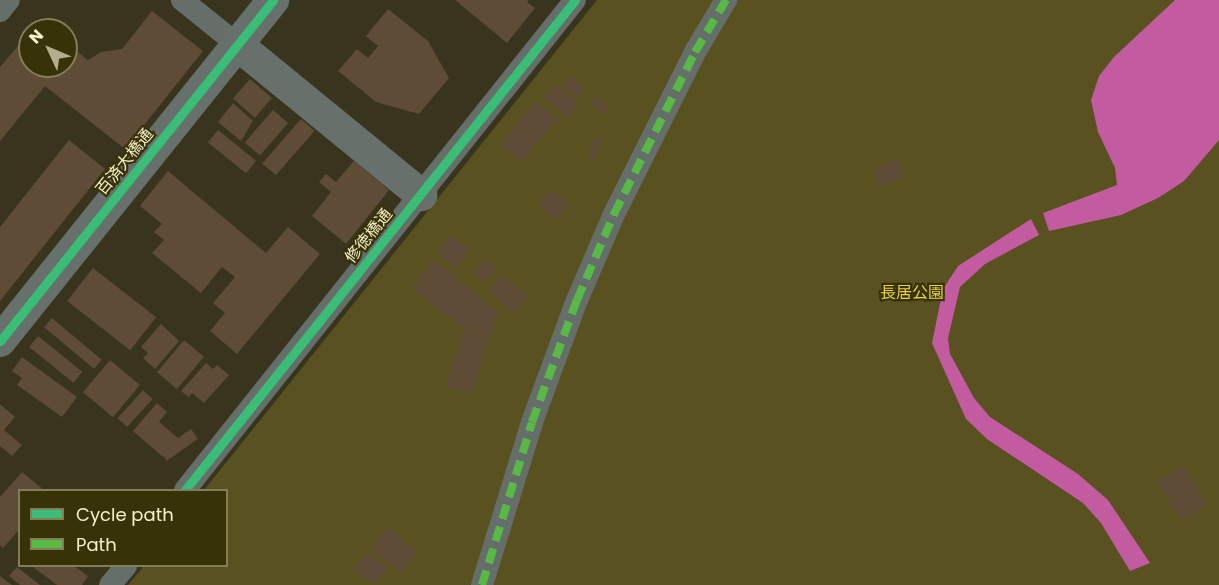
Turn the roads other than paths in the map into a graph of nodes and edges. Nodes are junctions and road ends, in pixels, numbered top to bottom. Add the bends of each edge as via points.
1 (9, 0) edge
2 (182, 0) edge
3 (273, 0) edge
4 (575, 0) edge
5 (726, 0) edge
6 (0, 11) edge
7 (238, 45) junction
8 (421, 195) junction
9 (0, 341) edge
10 (186, 489) edge
11 (125, 567) edge
12 (110, 585) edge
13 (482, 585) edge

1 - 6 street
2 - 7 street
3 - 7 street, 百済大橋通
4 - 8 street, 修徳橋通
5 - 13 street via 695,52 624,194 577,300 532,422
7 - 8 street
7 - 9 street, 百済大橋通
8 - 10 street, 修徳橋通
11 - 12 street

